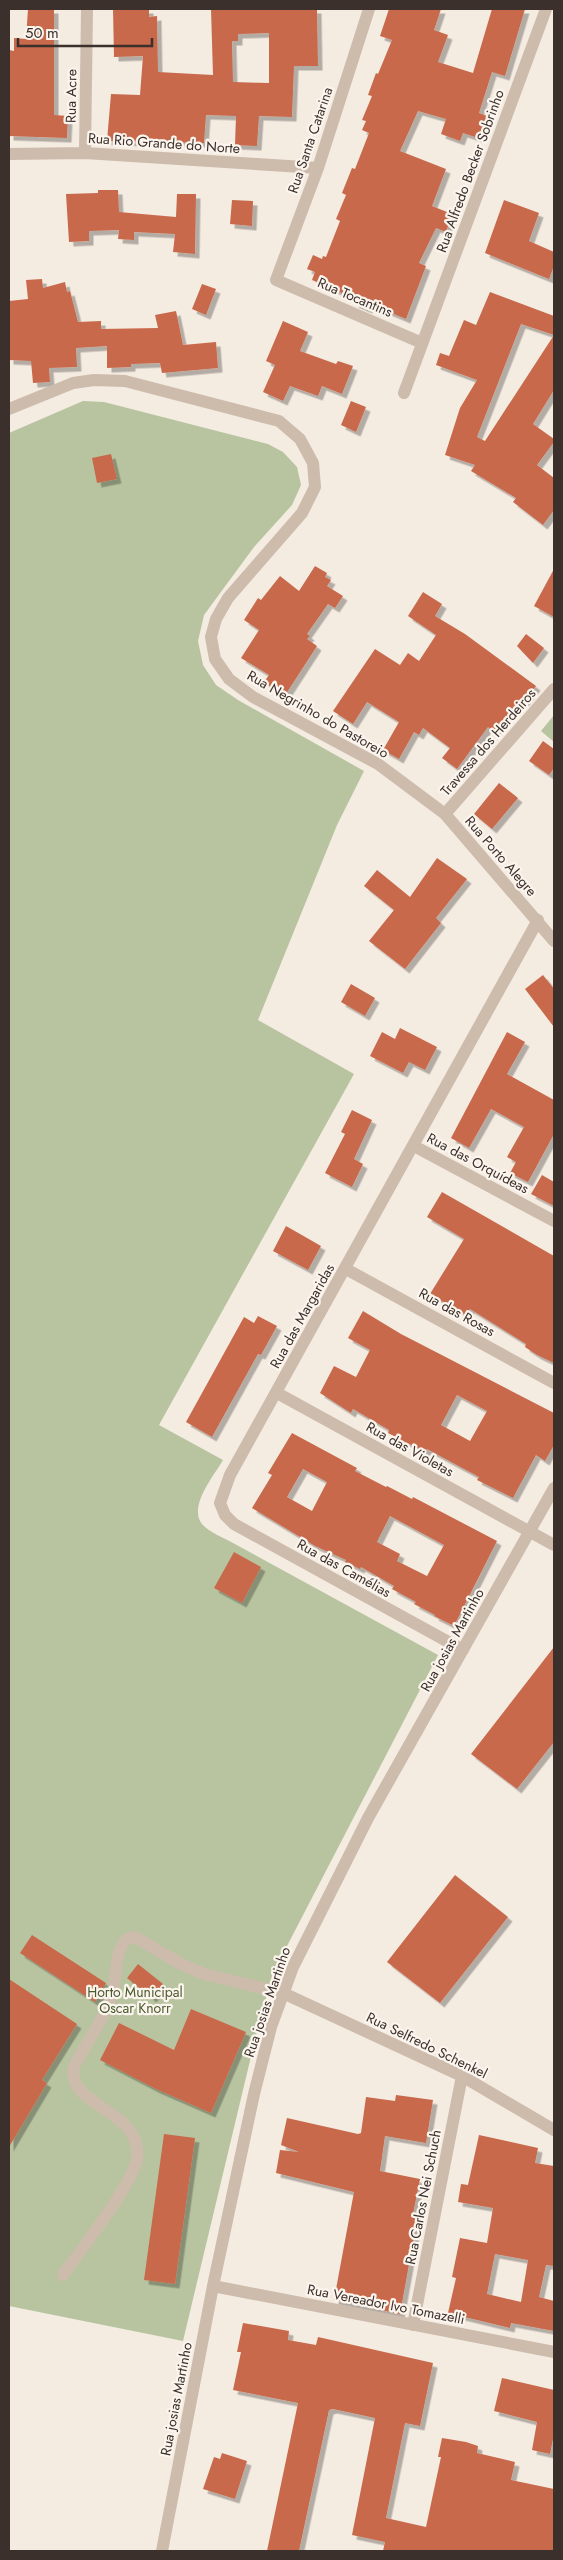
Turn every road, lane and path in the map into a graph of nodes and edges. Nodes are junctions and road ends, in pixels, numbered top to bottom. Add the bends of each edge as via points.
1 (88, 9) edge
2 (369, 9) edge
3 (546, 9) edge
4 (85, 153) junction
5 (9, 154) edge
6 (318, 168) junction
7 (276, 280) joint
8 (422, 343) junction
9 (404, 393) dead end
10 (9, 409) edge
11 (554, 689) edge
12 (444, 814) junction
13 (538, 920) junction
14 (554, 941) edge
15 (414, 1146) junction
16 (554, 1221) edge
17 (346, 1268) junction
18 (554, 1382) edge
19 (277, 1392) junction
20 (554, 1488) edge
21 (220, 1503) joint
22 (529, 1532) junction
23 (554, 1545) edge
24 (463, 1650) junction
25 (283, 1993) junction
26 (462, 2076) junction
27 (554, 2130) edge
28 (63, 2275) dead end
29 (213, 2286) junction
30 (413, 2325) junction
31 (554, 2352) edge
32 (162, 2551) edge

1 - 4 street, Rua Acre
2 - 6 street, Rua Santa Catarina
3 - 8 street, Rua Alfredo Becker Sobrinho
4 - 5 street, Rua Rio Grande do Norte
4 - 6 street, Rua Rio Grande do Norte
6 - 7 street, Rua Santa Catarina
7 - 8 street, Rua Tocantins
8 - 9 street, Rua Alfredo Becker Sobrinho
10 - 12 street, Rua Negrinho do Pastoreio via 72,383 125,381 280,421 300,439 313,463 315,487 302,513 228,598 210,637 215,659 229,679 253,697 378,764
11 - 12 street, Travessa dos Herdeiros
12 - 13 street, Rua Porto Alegre
13 - 14 street, Rua Porto Alegre
13 - 15 street, Rua das Margaridas
15 - 16 street, Rua das Orquídeas
15 - 17 street, Rua das Margaridas
17 - 18 street, Rua das Rosas
17 - 19 street, Rua das Margaridas
19 - 21 street, Rua das Margaridas via 230,1475
19 - 22 street, Rua das Violetas
20 - 22 street, Rua josias Martinho
21 - 24 street, Rua das Camélias via 234,1524
22 - 23 street, Rua das Violetas
22 - 24 street, Rua josias Martinho
24 - 25 street, Rua josias Martinho via 368,1818
25 - 26 street, Rua Selfredo Schenkel
25 - 28 street, Rua Selfredo Schenkel via 204,1974 135,1937 126,1940 117,1958 110,2001 71,2075 80,2091 126,2124 136,2140 136,2160 128,2181
25 - 29 street, Rua josias Martinho via 262,2060
26 - 27 street, Rua Selfredo Schenkel
26 - 30 street, Rua Carlos Nei Schuch
29 - 30 street, Rua Vereador Ivo Tomazelli
29 - 32 street, Rua josias Martinho
30 - 31 street, Rua Vereador Ivo Tomazelli

